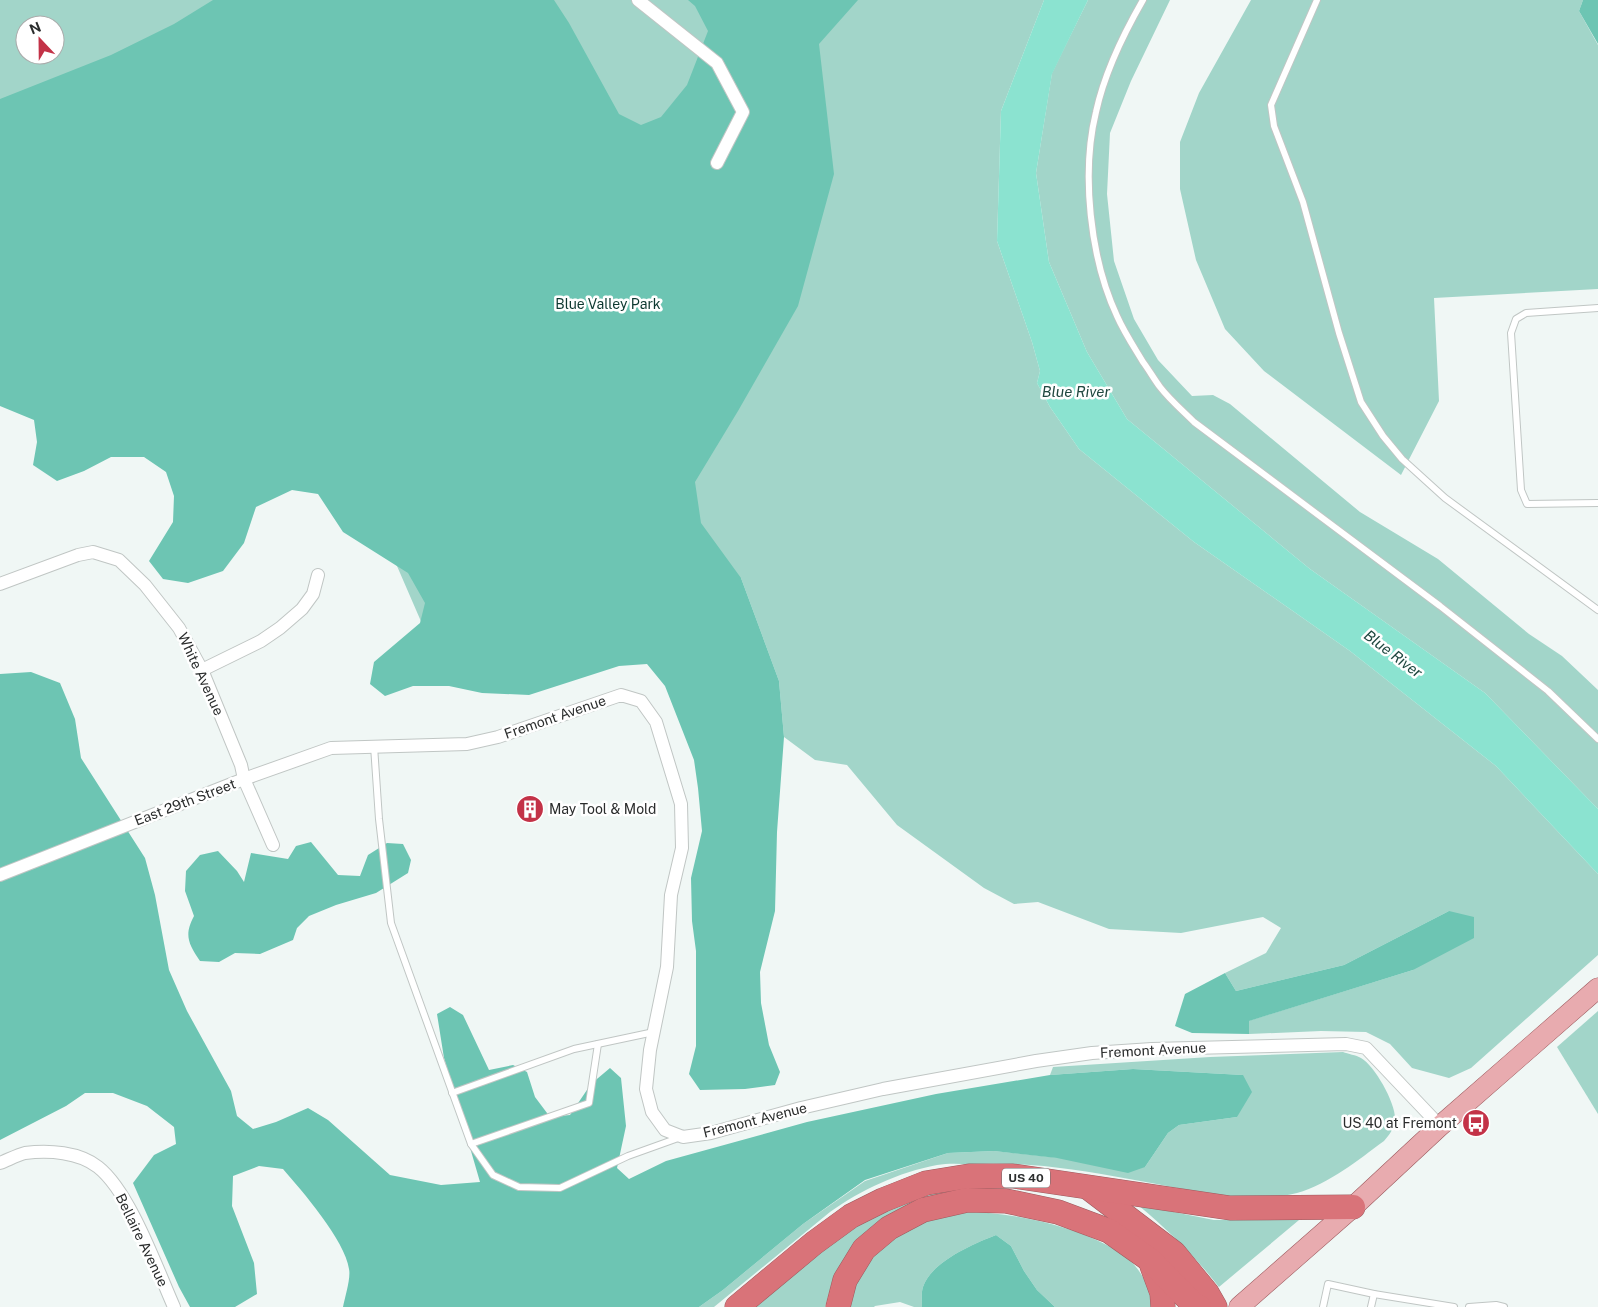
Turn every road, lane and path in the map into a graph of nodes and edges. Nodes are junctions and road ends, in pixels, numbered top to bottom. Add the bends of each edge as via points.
1 (638, 0) edge
2 (1142, 0) edge
3 (1317, 0) edge
4 (717, 163) dead end
5 (1598, 308) edge
6 (1598, 503) edge
7 (318, 575) dead end
8 (0, 584) edge
9 (1598, 610) edge
10 (202, 670) junction
11 (1598, 739) edge
12 (374, 746) junction
13 (244, 779) junction
14 (272, 845) dead end
15 (0, 875) edge
16 (1598, 988) edge
17 (654, 1032) junction
18 (598, 1044) junction
19 (452, 1093) junction
20 (1440, 1126) junction
21 (683, 1137) junction
22 (471, 1144) junction
23 (0, 1163) edge
24 (1086, 1187) junction
25 (1352, 1207) junction
26 (1150, 1260) junction
27 (1374, 1294) junction
28 (174, 1307) edge
29 (737, 1307) edge
30 (838, 1307) edge
31 (1163, 1307) edge
32 (1199, 1307) edge
33 (1215, 1307) edge
34 (1239, 1307) edge
35 (1323, 1307) edge
36 (1371, 1307) edge
37 (1454, 1307) edge
38 (1470, 1307) edge
39 (1504, 1307) edge

1 - 4 street via 717,63 743,112
2 - 11 lane via 1124,34 1096,111 1089,160 1091,216 1100,267 1116,315 1135,349 1160,387 1194,422 1448,612 1548,691
3 - 9 lane via 1271,105 1274,126 1302,202 1361,402 1402,459 1445,498
5 - 6 lane via 1526,313 1516,319 1511,332 1521,490 1527,504
7 - 10 street via 313,594 302,609 280,628
8 - 10 street, White Avenue via 88,553 119,560 146,585 179,628
10 - 13 street, White Avenue
12 - 13 street, East 29th Street via 331,748
12 - 17 street, Fremont Avenue via 467,744 498,737 620,695 641,701 656,722 681,804 682,848 671,895 668,966
12 - 19 lane via 391,923
13 - 14 street, White Avenue
13 - 15 street, East 29th Street
16 - 20 main road
17 - 18 lane
17 - 21 street, Fremont Avenue via 646,1089 652,1112 665,1130
18 - 19 lane via 574,1049
18 - 22 lane via 589,1103
19 - 22 lane
20 - 21 street, Fremont Avenue via 1366,1048 1346,1044 1083,1054 883,1089 711,1133
20 - 25 main road
21 - 22 lane via 628,1156 560,1188 519,1187 493,1175
23 - 28 street, Bellaire Avenue via 24,1154 52,1153 74,1155 98,1167 126,1201
24 - 25 highway, US 40 via 1230,1208
24 - 29 highway, US 40 via 1013,1176 969,1176 926,1183 852,1216
24 - 33 highway via 1174,1253
25 - 34 main road
26 - 30 highway via 1108,1231 1058,1212 1006,1201 967,1200 923,1210 889,1228 864,1249 845,1280
26 - 31 highway via 1162,1293
26 - 32 highway
27 - 35 lane via 1328,1284
27 - 36 lane
27 - 37 lane
38 - 39 lane via 1496,1304

